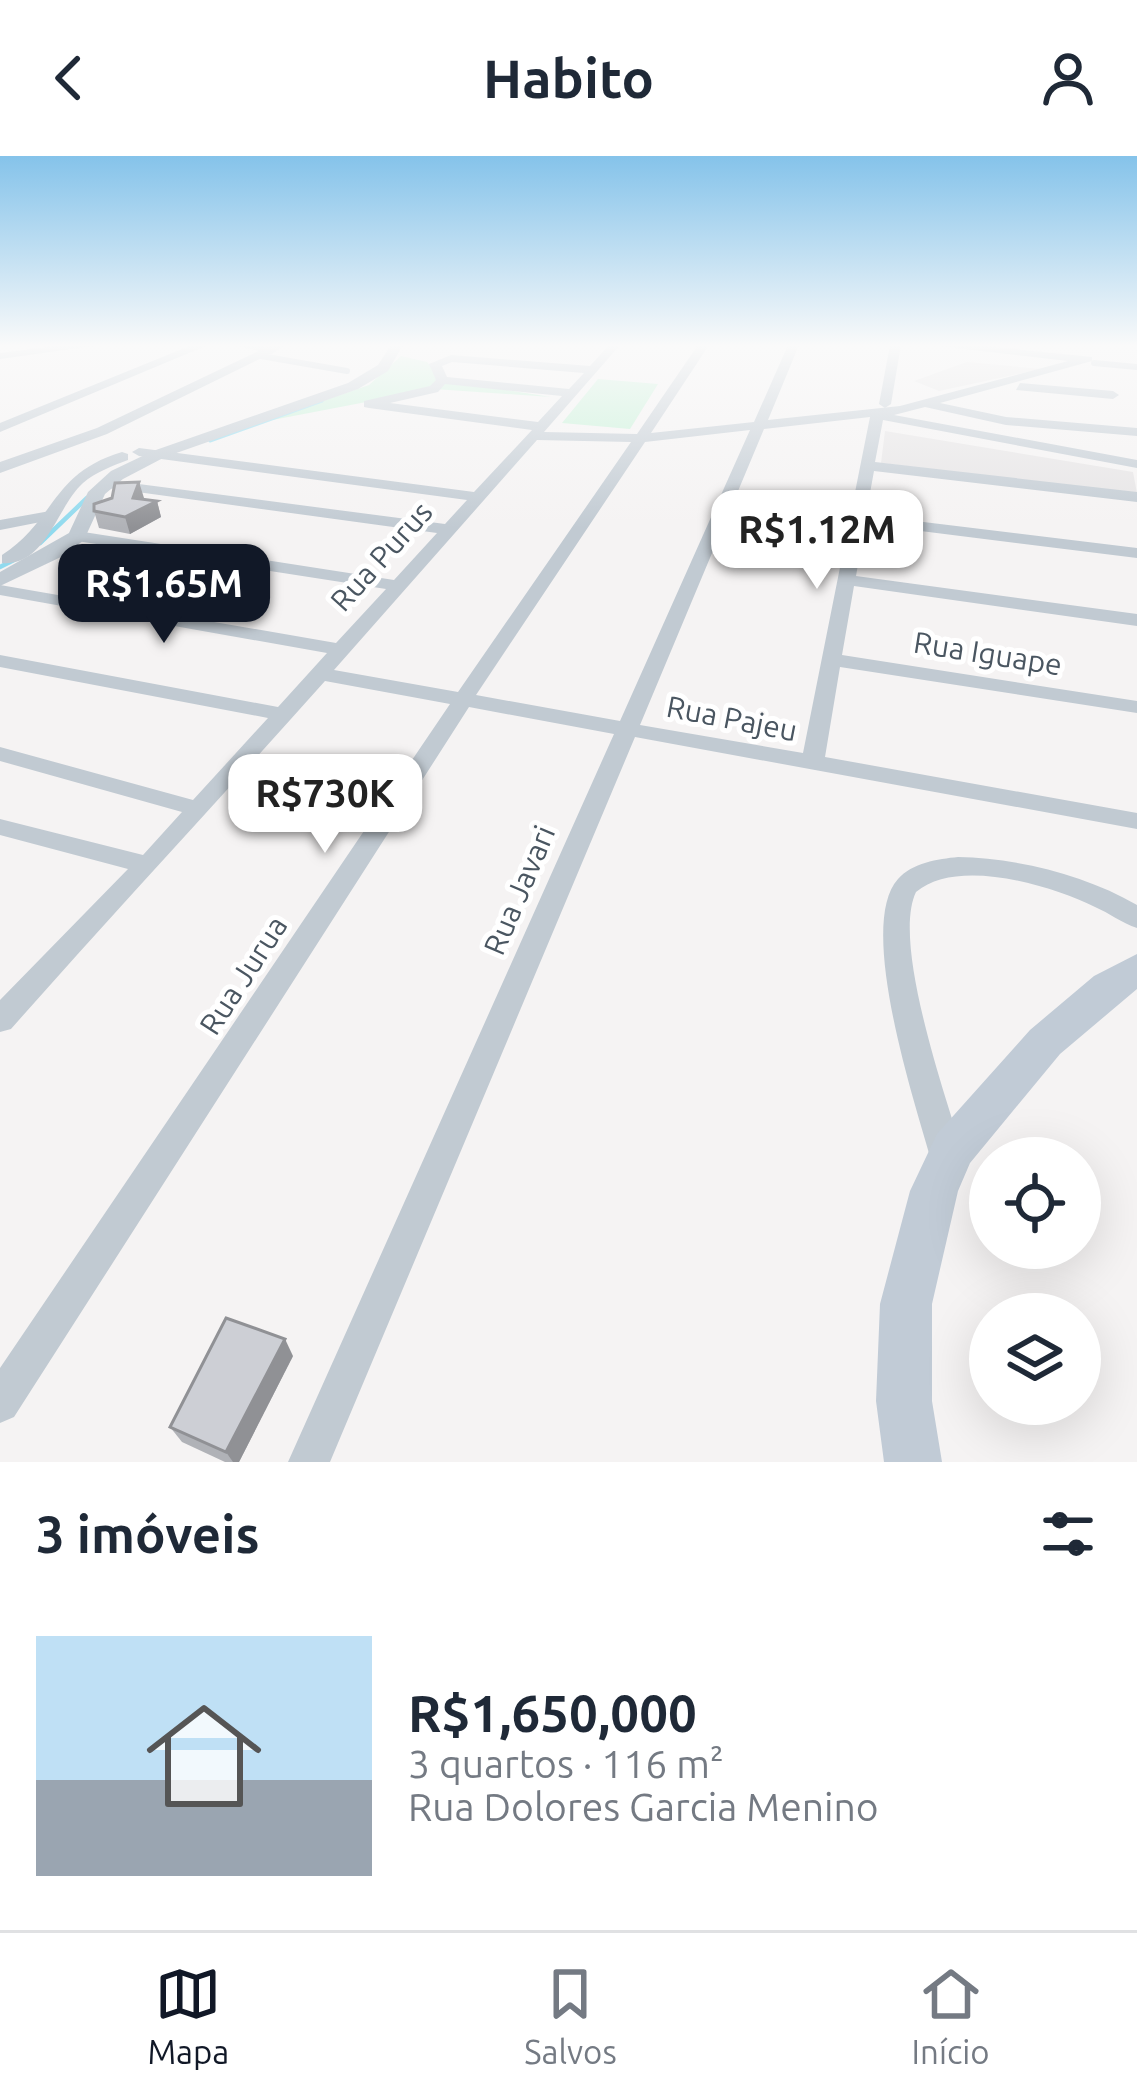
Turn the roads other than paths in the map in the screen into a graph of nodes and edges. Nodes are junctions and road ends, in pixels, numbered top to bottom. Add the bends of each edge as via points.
1 (54, 406) edge
2 (155, 406) edge
3 (293, 406) edge
4 (296, 406) edge
5 (374, 406) edge
6 (561, 406) edge
7 (664, 406) edge
8 (765, 406) edge
9 (894, 406) junction
10 (1118, 406) edge
11 (756, 426) junction
12 (0, 428) edge
13 (1137, 429) edge
14 (538, 432) junction
15 (643, 438) junction
16 (139, 452) junction
17 (159, 454) junction
18 (1137, 464) edge
19 (868, 466) junction
20 (0, 468) edge
21 (104, 484) junction
22 (475, 496) junction
23 (1137, 497) edge
24 (50, 517) junction
25 (861, 519) junction
26 (0, 525) edge
27 (445, 530) junction
28 (77, 536) junction
29 (1137, 553) edge
30 (0, 564) edge
31 (847, 580) junction
32 (0, 585) edge
33 (395, 585) junction
34 (1137, 620) edge
35 (338, 650) junction
36 (830, 658) junction
37 (0, 661) edge
38 (316, 673) junction
39 (465, 698) junction
40 (1137, 707) edge
41 (280, 714) junction
42 (624, 728) junction
43 (0, 754) edge
44 (812, 764) junction
45 (196, 808) junction
46 (1137, 821) edge
47 (0, 827) edge
48 (148, 866) junction
49 (1137, 918) edge
50 (1137, 969) edge
51 (0, 1020) edge
52 (948, 1160) junction
53 (0, 1403) edge
54 (309, 1462) edge
55 (913, 1462) edge

1 - 12 street
2 - 20 street
3 - 16 street
4 - 17 street
5 - 14 street
6 - 14 street, Rua Purus
7 - 15 street, Rua Jurua
8 - 11 street, Rua Javari
9 - 11 street
9 - 13 street
9 - 18 street via 978,438
9 - 19 street
10 - 13 street
11 - 15 street
11 - 42 street, Rua Javari
14 - 15 street
14 - 22 street, Rua Purus
15 - 39 street, Rua Jurua
16 - 17 street
16 - 24 street via 80,475
17 - 21 street
17 - 22 street
19 - 23 street
19 - 25 street
21 - 27 street
21 - 28 street
22 - 27 street, Rua Purus
24 - 26 street
24 - 30 street via 38,541
25 - 29 street
25 - 31 street
27 - 33 street, Rua Purus
28 - 32 street
28 - 33 street
31 - 34 street
31 - 36 street
32 - 35 street
33 - 35 street, Rua Purus
35 - 38 street, Rua Purus
36 - 40 street, Rua Iguape
36 - 44 street
37 - 41 street
38 - 39 street, Rua Pajeu
38 - 41 street, Rua Purus
39 - 42 street, Rua Pajeu
39 - 53 street, Rua Jurua
41 - 45 street, Rua Purus
42 - 44 street, Rua Pajeu
42 - 54 street, Rua Javari
43 - 45 street
44 - 46 street, Rua Pajeu
45 - 48 street, Rua Purus
47 - 48 street
48 - 51 street, Rua Purus
49 - 52 street via 1066,884 958,864 899,898 914,1046
50 - 52 main road via 1045,1042
52 - 55 main road via 906,1304 904,1401

